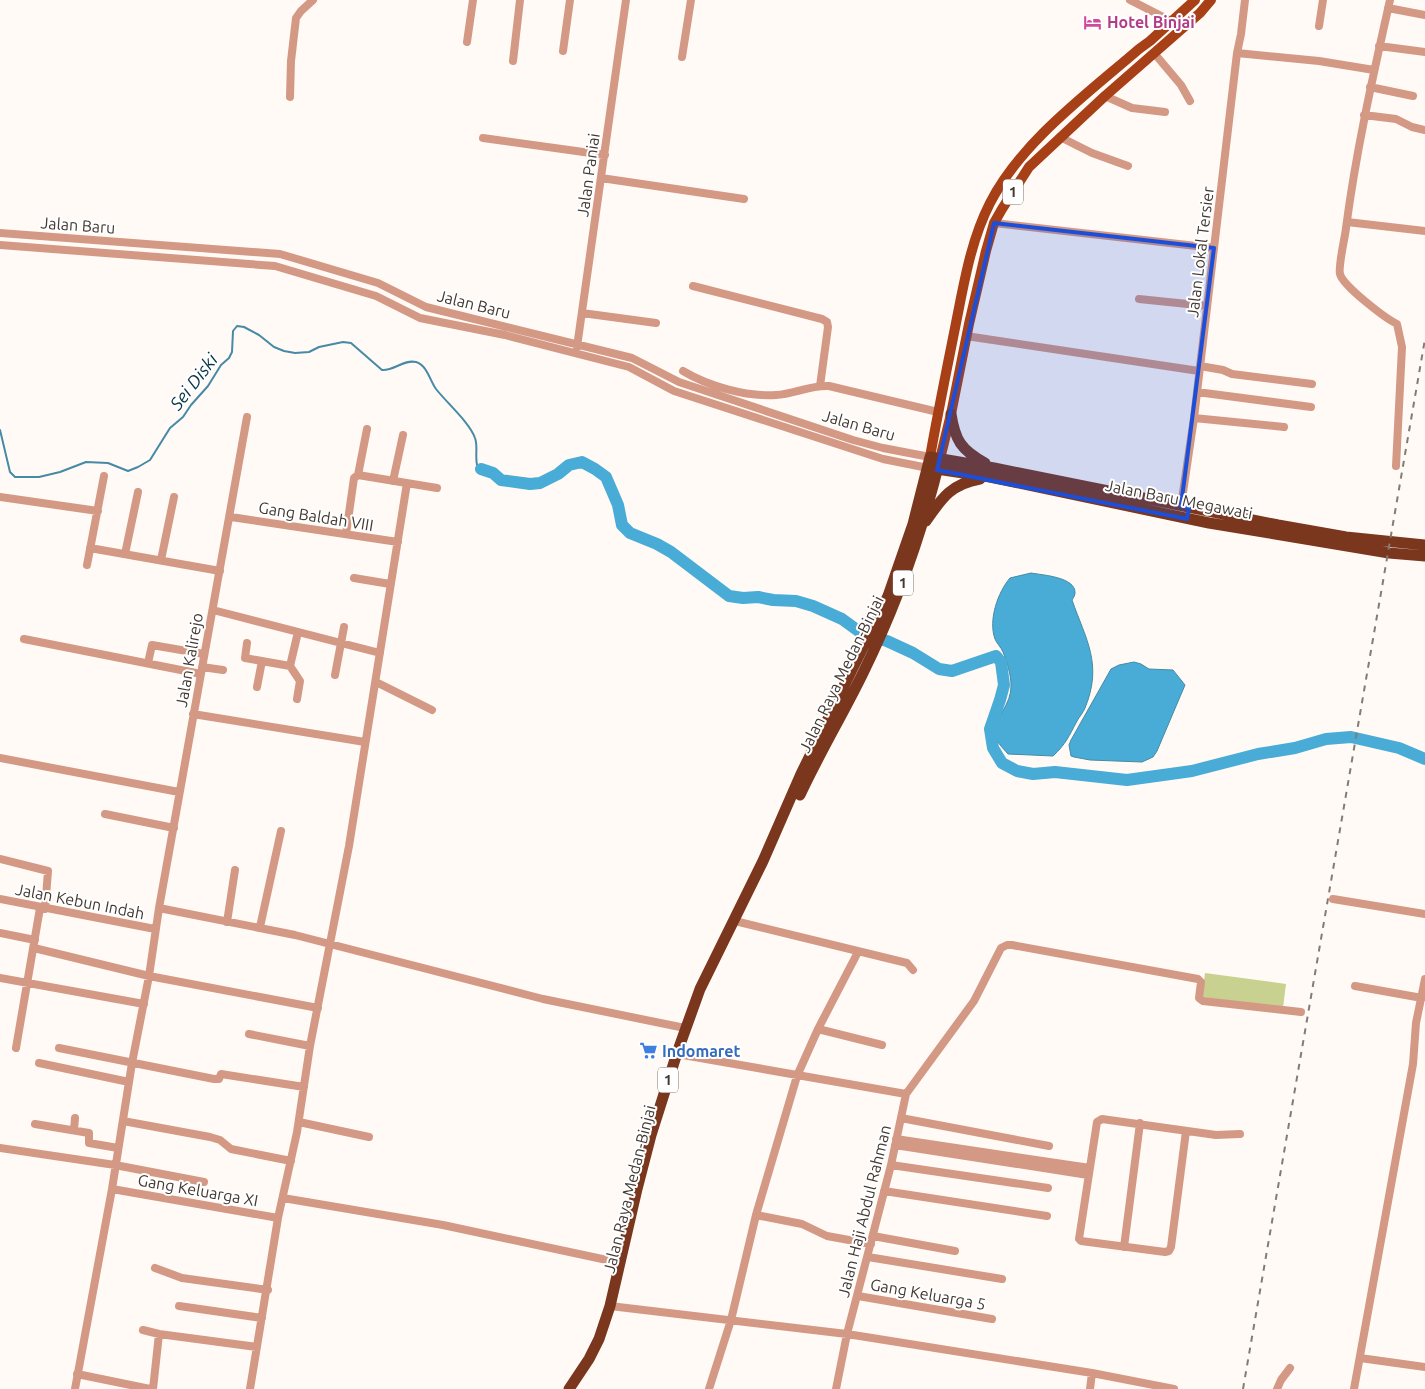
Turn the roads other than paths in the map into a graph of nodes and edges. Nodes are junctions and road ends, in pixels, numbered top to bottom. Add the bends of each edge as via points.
1 (473, 0) edge
2 (520, 0) edge
3 (570, 0) edge
4 (626, 0) edge
5 (691, 0) edge
6 (1130, 0) edge
7 (1195, 0) edge
8 (1212, 0) edge
9 (1245, 0) edge
10 (1323, 0) edge
11 (309, 2) edge
12 (1389, 4) edge
13 (1425, 15) edge
14 (1171, 21) junction
15 (1319, 26) dead end
16 (467, 42) dead end
17 (1379, 46) junction
18 (563, 51) dead end
19 (1154, 52) junction
20 (1425, 52) edge
21 (1236, 53) junction
22 (682, 57) dead end
23 (513, 61) dead end
24 (1374, 70) junction
25 (1370, 87) junction
26 (1105, 96) junction
27 (1413, 96) dead end
28 (290, 98) dead end
29 (1190, 101) dead end
30 (1165, 112) dead end
31 (1364, 115) junction
32 (1425, 130) edge
33 (1060, 137) junction
34 (483, 138) dead end
35 (604, 155) junction
36 (1128, 166) dead end
37 (601, 178) junction
38 (744, 199) dead end
39 (1347, 222) junction
40 (994, 223) junction
41 (1425, 232) edge
42 (0, 233) edge
43 (0, 244) edge
44 (1214, 248) junction
45 (693, 286) dead end
46 (1139, 299) dead end
47 (1207, 306) junction
48 (582, 313) junction
49 (656, 323) dead end
50 (966, 336) junction
51 (578, 343) junction
52 (576, 353) junction
53 (1200, 369) junction
54 (683, 371) dead end
55 (1312, 384) dead end
56 (820, 386) junction
57 (718, 390) junction
58 (1197, 392) junction
59 (715, 404) junction
60 (1311, 407) dead end
61 (938, 412) junction
62 (951, 414) junction
63 (247, 417) dead end
64 (1194, 418) junction
65 (1284, 427) dead end
66 (367, 429) dead end
67 (404, 435) dead end
68 (934, 463) junction
69 (1396, 466) dead end
70 (992, 473) junction
71 (358, 475) junction
72 (104, 476) dead end
73 (393, 481) junction
74 (407, 483) junction
75 (437, 488) dead end
76 (138, 492) dead end
77 (0, 497) edge
78 (174, 497) dead end
79 (98, 511) junction
80 (1186, 511) junction
81 (230, 517) junction
82 (921, 528) junction
83 (346, 534) junction
84 (398, 542) junction
85 (1425, 545) edge
86 (90, 548) junction
87 (125, 554) junction
88 (1425, 556) edge
89 (161, 560) junction
90 (87, 565) dead end
91 (220, 570) junction
92 (354, 578) dead end
93 (390, 584) junction
94 (213, 610) junction
95 (884, 617) junction
96 (344, 628) dead end
97 (298, 632) junction
98 (24, 639) dead end
99 (247, 643) dead end
100 (341, 643) junction
101 (380, 653) junction
102 (204, 654) junction
103 (262, 661) junction
104 (148, 663) junction
105 (290, 666) junction
106 (201, 670) junction
107 (222, 670) dead end
108 (858, 672) junction
109 (335, 675) dead end
110 (376, 682) junction
111 (257, 687) dead end
112 (296, 699) dead end
113 (432, 710) dead end
114 (194, 714) junction
115 (365, 742) junction
116 (0, 758) edge
117 (179, 792) junction
118 (106, 814) dead end
119 (174, 828) junction
120 (281, 831) dead end
121 (0, 859) edge
122 (235, 870) dead end
123 (0, 899) edge
124 (1332, 899) dead end
125 (159, 908) junction
126 (42, 909) junction
127 (1425, 914) edge
128 (227, 922) junction
129 (739, 922) junction
130 (260, 927) junction
131 (155, 929) junction
132 (0, 933) edge
133 (34, 944) junction
134 (331, 944) junction
135 (858, 952) junction
136 (913, 970) dead end
137 (149, 976) junction
138 (0, 978) edge
139 (1425, 978) edge
140 (28, 983) junction
141 (1355, 986) dead end
142 (1422, 998) junction
143 (144, 1004) junction
144 (318, 1008) junction
145 (1301, 1012) dead end
146 (685, 1028) junction
147 (818, 1029) junction
148 (249, 1034) dead end
149 (882, 1045) dead end
150 (310, 1046) junction
151 (16, 1048) dead end
152 (59, 1048) dead end
153 (683, 1055) junction
154 (39, 1063) dead end
155 (132, 1063) junction
156 (675, 1067) junction
157 (797, 1076) junction
158 (129, 1082) junction
159 (304, 1087) junction
160 (906, 1094) junction
161 (75, 1118) dead end
162 (901, 1118) junction
163 (123, 1121) junction
164 (299, 1122) junction
165 (1140, 1123) junction
166 (35, 1124) dead end
167 (74, 1130) junction
168 (1186, 1131) junction
169 (1240, 1134) dead end
170 (369, 1138) dead end
171 (895, 1142) junction
172 (1049, 1146) dead end
173 (0, 1148) edge
174 (118, 1148) junction
175 (291, 1160) junction
176 (115, 1165) junction
177 (891, 1165) junction
178 (1089, 1172) junction
179 (204, 1182) dead end
180 (1048, 1188) dead end
181 (112, 1189) junction
182 (884, 1191) junction
183 (283, 1198) junction
184 (756, 1215) junction
185 (1047, 1216) dead end
186 (278, 1218) junction
187 (872, 1240) junction
188 (1124, 1247) junction
189 (955, 1251) dead end
190 (868, 1257) junction
191 (621, 1263) junction
192 (155, 1268) dead end
193 (1002, 1280) dead end
194 (268, 1290) junction
195 (858, 1296) junction
196 (179, 1306) dead end
197 (613, 1307) junction
198 (262, 1318) junction
199 (992, 1319) dead end
200 (731, 1320) junction
201 (143, 1330) dead end
202 (158, 1334) junction
203 (848, 1334) junction
204 (257, 1347) junction
205 (1360, 1358) junction
206 (1425, 1366) edge
207 (1290, 1368) dead end
208 (1092, 1373) junction
209 (77, 1374) junction
210 (75, 1389) edge
211 (151, 1389) edge
212 (250, 1389) edge
213 (569, 1389) edge
214 (576, 1389) edge
215 (709, 1389) edge
216 (836, 1389) edge
217 (1090, 1389) edge
218 (1174, 1389) edge
219 (1277, 1389) edge
220 (1354, 1389) edge

1 - 16 street
2 - 23 street
3 - 18 street
4 - 35 street, Jalan Paniai
5 - 22 street
6 - 14 street
7 - 14 main road, Jalan Raya Medan-Binjai / 1
8 - 19 main road, Jalan Raya Medan-Binjai / 1
9 - 21 street, Jalan Lokal Tersier
10 - 15 street
11 - 28 street via 296,21
12 - 13 street
12 - 17 street
14 - 61 main road, Jalan Raya Medan-Binjai / 1 via 1052,124 1024,154 990,202 965,279
17 - 20 street
17 - 24 street
19 - 26 main road, Jalan Raya Medan-Binjai / 1
19 - 29 street
21 - 24 street
21 - 44 street, Jalan Lokal Tersier
24 - 25 street
25 - 27 street
25 - 31 street
26 - 30 street via 1132,108
26 - 33 main road, Jalan Raya Medan-Binjai / 1
31 - 32 street via 1392,118 1412,128
31 - 39 street
33 - 36 street
33 - 40 main road, Jalan Raya Medan-Binjai / 1 via 1029,166
34 - 35 street
35 - 37 street, Jalan Paniai
37 - 38 street
37 - 48 street, Jalan Paniai
39 - 41 street
39 - 69 street via 1340,274 1361,297 1397,324 1401,340
40 - 44 street
40 - 50 main road, Jalan Raya Medan-Binjai / 1
42 - 51 street, Jalan Baru via 280,254 378,283 426,307
43 - 52 street, Jalan Baru via 275,266 376,296 420,318
44 - 47 street, Jalan Lokal Tersier
45 - 56 street via 827,322
46 - 47 street
47 - 53 street, Jalan Lokal Tersier
48 - 49 street
48 - 51 street, Jalan Paniai
50 - 53 street
50 - 62 main road, Jalan Raya Medan-Binjai / 1
51 - 52 street, Jalan Paniai
51 - 57 street, Jalan Baru via 632,358 679,382
52 - 59 street, Jalan Baru via 629,367 674,391
53 - 55 street
53 - 58 street, Jalan Lokal Tersier
54 - 57 street
56 - 57 street via 776,395
56 - 61 street
57 - 59 street
57 - 68 street, Jalan Baru via 853,440
58 - 60 street
58 - 64 street, Jalan Lokal Tersier
59 - 68 street, Jalan Baru via 883,459
61 - 68 main road, Jalan Raya Medan-Binjai / 1
62 - 68 main road, Jalan Raya Medan-Binjai / 1
62 - 70 highway via 954,430 964,449
63 - 81 street, Jalan Kalirejo
64 - 65 street
64 - 80 street, Jalan Lokal Tersier
66 - 71 street
67 - 73 street
68 - 70 highway, Jalan Baru Megawati
68 - 82 highway, Jalan Raya Medan-Binjai / 1
68 - 95 highway, Jalan Raya Medan-Binjai / 1 via 888,596
70 - 80 highway, Jalan Baru Megawati
70 - 82 highway via 951,490
71 - 73 street
71 - 83 street via 354,478
72 - 79 street
73 - 74 street
74 - 75 street
74 - 84 street
76 - 87 street
77 - 79 street
78 - 89 street
79 - 86 street
80 - 85 highway, Jalan Baru Megawati
80 - 88 highway, Jalan Baru Megawati via 1389,553
81 - 83 street, Gang Baldah VIII
81 - 91 street, Jalan Kalirejo
82 - 95 highway, Jalan Raya Medan-Binjai / 1 via 906,574
83 - 84 street, Gang Baldah VIII
84 - 93 street
86 - 87 street
86 - 90 street
87 - 89 street
89 - 91 street
91 - 94 street, Jalan Kalirejo
92 - 93 street
93 - 101 street
94 - 97 street
94 - 102 street, Jalan Kalirejo
95 - 108 highway, Jalan Raya Medan-Binjai / 1
96 - 100 street
97 - 100 street
97 - 105 street
98 - 104 street
99 - 103 street via 245,658
100 - 101 street
100 - 109 street
101 - 110 street
102 - 104 street via 152,645
102 - 106 street, Jalan Kalirejo
103 - 105 street
103 - 111 street
104 - 106 street
105 - 112 street via 300,681
106 - 107 street
106 - 114 street, Jalan Kalirejo
108 - 129 highway, Jalan Raya Medan-Binjai / 1
108 - 146 highway, Jalan Raya Medan-Binjai / 1 via 801,774 763,861 700,989
110 - 113 street
110 - 115 street
114 - 115 street
114 - 117 street, Jalan Kalirejo
115 - 134 street
116 - 117 street
117 - 119 street, Jalan Kalirejo
118 - 119 street
119 - 125 street, Jalan Kalirejo
120 - 130 street
121 - 126 street via 48,871
122 - 128 street
123 - 126 street, Jalan Kebun Indah
124 - 127 street
125 - 128 street
125 - 131 street, Jalan Kalirejo
126 - 131 street, Jalan Kebun Indah
126 - 133 street
128 - 130 street
129 - 135 street
129 - 153 highway, Jalan Raya Medan-Binjai / 1 via 706,992
130 - 134 street
131 - 137 street, Jalan Kalirejo
132 - 133 street
133 - 137 street
133 - 140 street
134 - 144 street
134 - 146 street via 543,999
135 - 136 street via 907,963
135 - 147 street
137 - 143 street, Jalan Kalirejo
137 - 144 street
138 - 140 street
139 - 142 street
140 - 143 street
140 - 151 street
141 - 142 street
142 - 205 street
143 - 155 street, Jalan Kalirejo
144 - 150 street
145 - 160 street via 1203,1001 1199,998 1201,982 1198,978 1007,945 999,950 963,1016
146 - 156 highway, Jalan Raya Medan-Binjai / 1
147 - 149 street
147 - 157 street
148 - 150 street
150 - 159 street
152 - 155 street
153 - 156 highway, Jalan Raya Medan-Binjai / 1
153 - 157 street
154 - 158 street
155 - 158 street, Jalan Kalirejo
155 - 159 street via 214,1079 219,1079 222,1074
156 - 191 highway, Jalan Raya Medan-Binjai / 1 via 651,1135
156 - 197 highway, Jalan Raya Medan-Binjai / 1
157 - 160 street
157 - 184 street
158 - 163 street, Jalan Kalirejo
159 - 164 street
160 - 162 street, Jalan Haji Abdul Rahman
161 - 167 street
162 - 171 street, Jalan Haji Abdul Rahman
162 - 172 street
163 - 174 street, Jalan Kalirejo
163 - 175 street via 210,1137 231,1149
164 - 170 street
164 - 175 street
165 - 168 street
165 - 178 street via 1102,1119 1097,1122
165 - 188 street
166 - 167 street
167 - 174 street via 90,1134 89,1143
168 - 169 street
168 - 188 street via 1169,1251
171 - 177 street, Jalan Haji Abdul Rahman
171 - 178 street
173 - 176 street
174 - 176 street, Jalan Kalirejo
175 - 183 street
176 - 179 street
176 - 181 street, Jalan Kalirejo
177 - 180 street
177 - 182 street, Jalan Haji Abdul Rahman
178 - 188 street via 1079,1239
181 - 186 street, Gang Keluarga XI
181 - 209 street, Jalan Kalirejo
182 - 185 street
182 - 187 street, Jalan Haji Abdul Rahman
183 - 186 street
183 - 191 street via 443,1225
184 - 187 street via 802,1224 827,1236
184 - 200 street
186 - 194 street
187 - 189 street
187 - 190 street, Jalan Haji Abdul Rahman
190 - 193 street
190 - 195 street, Jalan Haji Abdul Rahman
191 - 197 highway, Jalan Raya Medan-Binjai / 1
192 - 194 street via 182,1278
194 - 198 street
195 - 199 street, Gang Keluarga 5
195 - 203 street, Jalan Haji Abdul Rahman
196 - 198 street
197 - 200 street
197 - 213 highway, Jalan Raya Medan-Binjai / 1 via 599,1339
197 - 214 highway, Jalan Raya Medan-Binjai / 1 via 605,1341
198 - 204 street
200 - 203 street
200 - 215 street
201 - 202 street
202 - 204 street
202 - 211 street
203 - 208 street
203 - 216 street, Jalan Haji Abdul Rahman
204 - 212 street
205 - 206 street
205 - 220 street
207 - 219 street
208 - 217 street
208 - 218 street
209 - 210 street, Jalan Kalirejo
209 - 211 street

